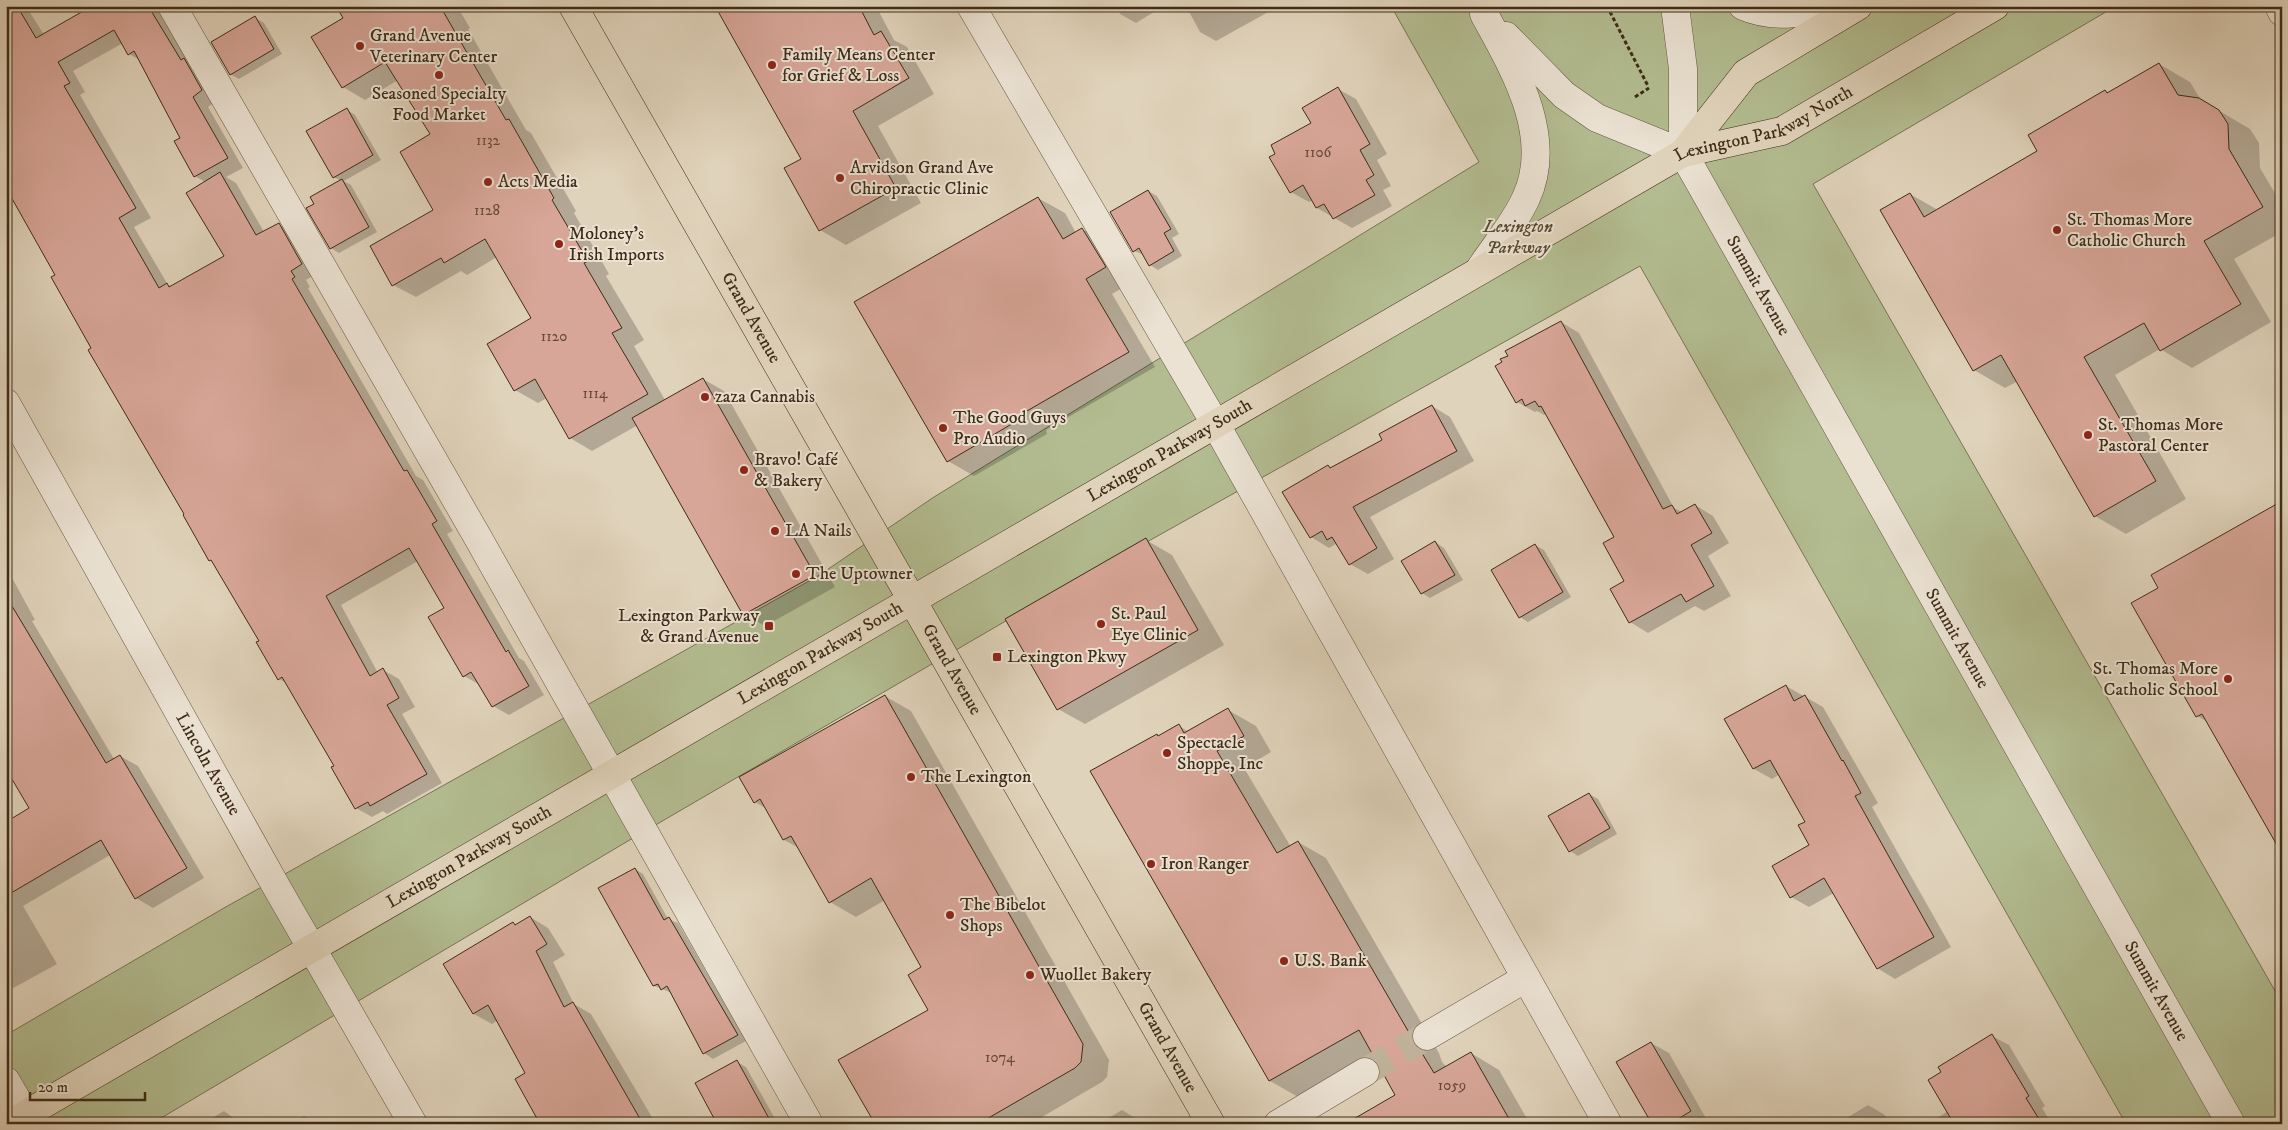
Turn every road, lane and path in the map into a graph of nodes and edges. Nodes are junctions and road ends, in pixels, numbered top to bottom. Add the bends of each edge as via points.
1 (172, 6) edge
2 (573, 6) edge
3 (971, 6) edge
4 (1607, 6) edge
5 (1675, 6) edge
6 (1743, 6) edge
7 (1841, 6) edge
8 (1858, 6) edge
9 (1995, 6) edge
10 (2279, 6) edge
11 (1482, 10) edge
12 (2282, 12) edge
13 (1630, 99) dead end
14 (1683, 153) junction
15 (1480, 269) junction
16 (6, 403) edge
17 (1216, 425) junction
18 (912, 599) junction
19 (611, 774) junction
20 (311, 948) junction
21 (1526, 978) junction
22 (1428, 1036) tunnel mouth
23 (1366, 1072) tunnel mouth
24 (6, 1081) edge
25 (22, 1121) edge
26 (413, 1124) edge
27 (809, 1124) edge
28 (1211, 1124) edge
29 (1278, 1124) edge
30 (1608, 1124) edge
31 (2230, 1124) edge

1 - 19 street
2 - 18 main road, Grand Avenue
3 - 17 street
4 - 13 path via 1650,88
5 - 14 street, Summit Avenue via 1683,69
6 - 7 street via 1759,13 1787,15
8 - 14 main road, Lexington Parkway North via 1746,72
9 - 14 main road, Lexington Parkway North via 1782,131
10 - 12 street
11 - 14 street via 1564,95 1597,118
11 - 15 street via 1510,63 1527,106 1534,131 1536,162 1526,199
14 - 15 main road, Lexington Parkway South
14 - 31 street, Summit Avenue
15 - 17 main road, Lexington Parkway South
16 - 20 street, Lincoln Avenue
17 - 18 main road, Lexington Parkway South
17 - 21 street
18 - 19 main road, Lexington Parkway South
18 - 28 main road, Grand Avenue
19 - 20 main road, Lexington Parkway South
19 - 27 street
20 - 25 main road, Lexington Parkway South
20 - 26 street, Lincoln Avenue
21 - 22 street
21 - 30 street
23 - 29 street
24 - 25 street

